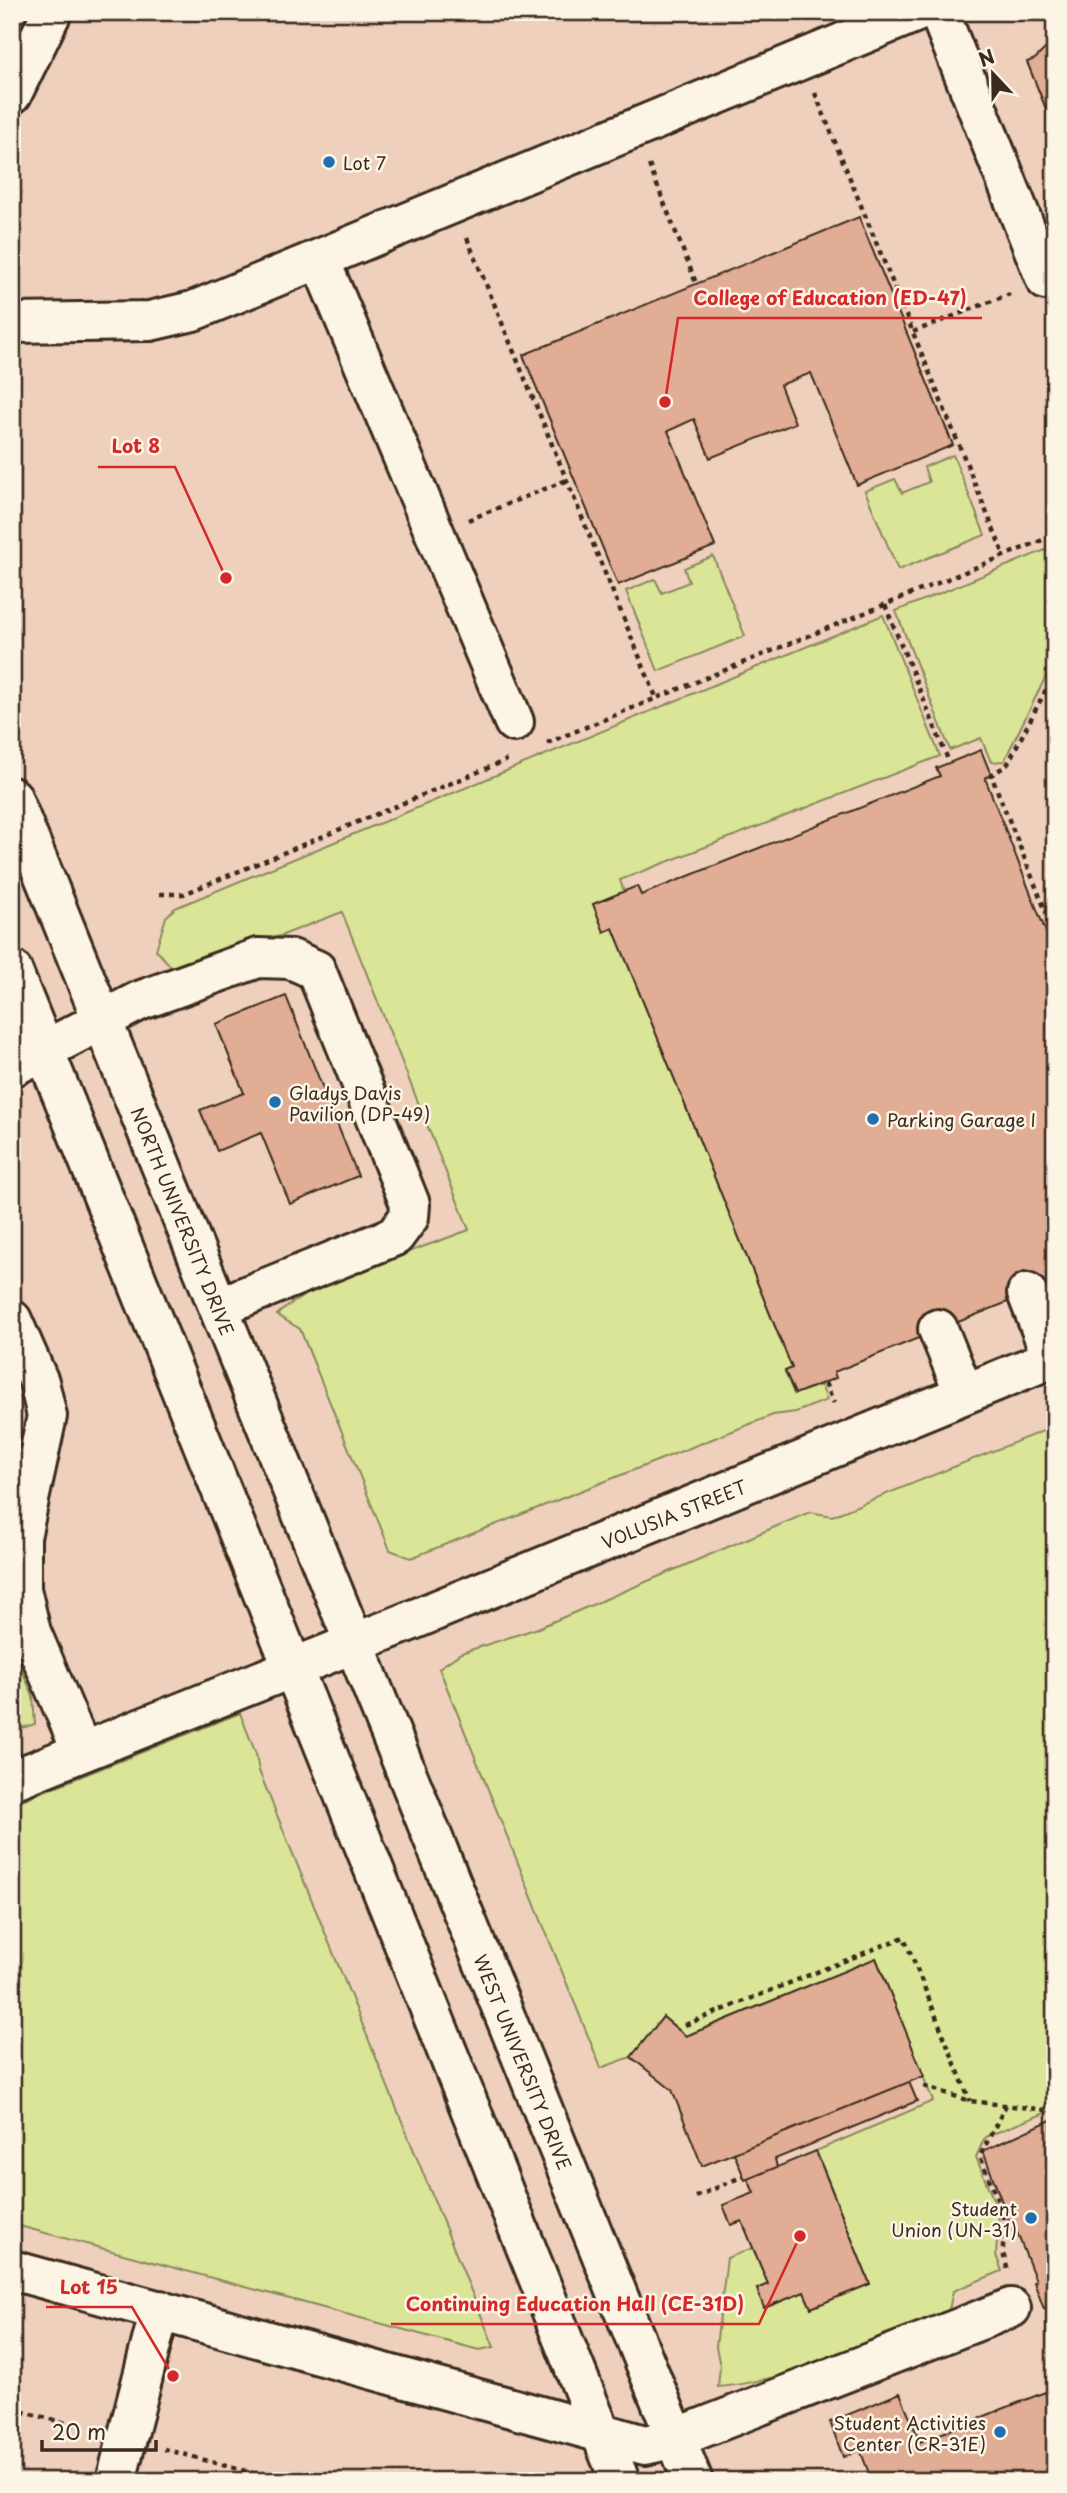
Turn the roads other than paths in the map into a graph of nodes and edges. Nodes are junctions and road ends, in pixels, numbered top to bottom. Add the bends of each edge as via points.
1 (52, 12) edge
2 (917, 12) edge
3 (939, 12) edge
4 (12, 94) edge
5 (320, 260) junction
6 (1046, 280) road end
7 (12, 323) edge
8 (520, 743) road end
9 (12, 797) edge
10 (12, 970) edge
11 (102, 1021) junction
12 (29, 1059) edge
13 (1027, 1293) dead end
14 (219, 1307) junction
15 (12, 1320) edge
16 (938, 1329) dead end
17 (1054, 1357) edge
18 (964, 1393) junction
19 (354, 1644) junction
20 (291, 1668) junction
21 (82, 1752) junction
22 (12, 1780) edge
23 (12, 2270) edge
24 (1012, 2308) road end
25 (160, 2310) junction
26 (600, 2430) junction
27 (676, 2438) junction
28 (116, 2481) edge
29 (620, 2481) edge
30 (693, 2481) edge

1 - 4 street
2 - 5 street
3 - 6 street
5 - 7 street via 193,311 150,321
5 - 8 street
9 - 11 street, NORTH UNIVERSITY DRIVE
10 - 12 street
11 - 12 street
11 - 14 street, NORTH UNIVERSITY DRIVE
11 - 14 street via 139,1001 258,958 274,956 305,963 323,982 410,1204 409,1217 395,1236
12 - 20 street
13 - 17 street
14 - 19 street, NORTH UNIVERSITY DRIVE
15 - 21 street via 39,1382 47,1416 21,1537 21,1589 31,1632
16 - 18 street
17 - 18 street, VOLUSIA STREET
18 - 19 street, VOLUSIA STREET
19 - 20 street, VOLUSIA STREET
19 - 27 street, WEST UNIVERSITY DRIVE
20 - 21 street, VOLUSIA STREET
20 - 26 street
21 - 22 street, VOLUSIA STREET
23 - 25 street
24 - 27 street
25 - 26 street
25 - 28 street
26 - 27 street via 645,2445
26 - 29 street
27 - 30 street, WEST UNIVERSITY DRIVE

